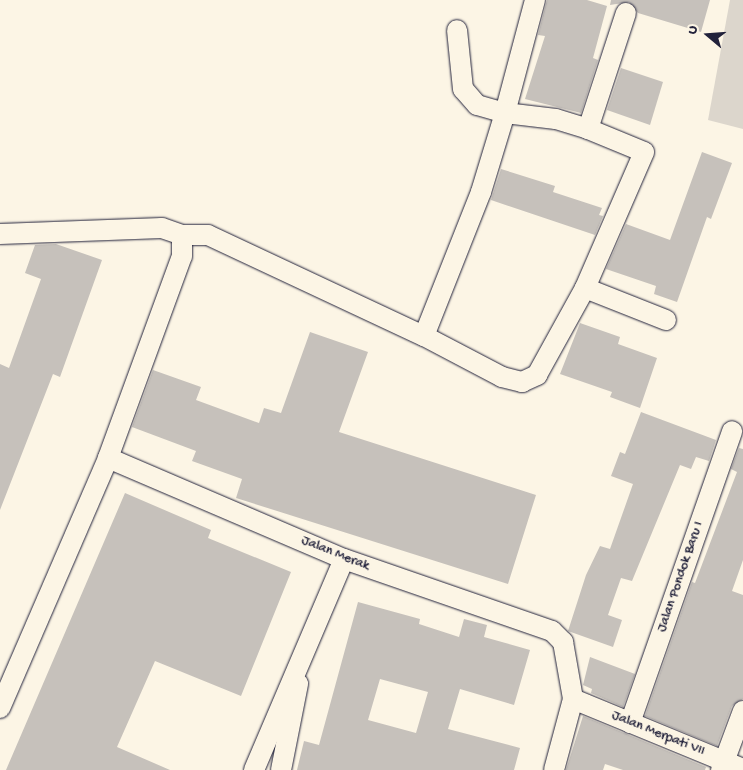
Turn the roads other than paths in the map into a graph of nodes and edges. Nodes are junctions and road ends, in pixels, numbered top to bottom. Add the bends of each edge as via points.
1 (536, 0) edge
2 (626, 12) dead end
3 (457, 30) dead end
4 (505, 113) junction
5 (588, 129) junction
6 (0, 234) edge
7 (182, 235) junction
8 (585, 288) junction
9 (666, 320) dead end
10 (424, 336) junction
11 (732, 431) dead end
12 (108, 458) junction
13 (344, 558) junction
14 (299, 664) junction
15 (573, 699) junction
16 (0, 708) edge
17 (743, 711) edge
18 (630, 722) junction
19 (722, 765) edge
20 (743, 769) edge
21 (254, 770) edge
22 (281, 770) edge
23 (554, 770) edge

1 - 4 street
2 - 5 street
3 - 4 street via 463,88 477,105
4 - 5 street via 556,119
4 - 10 street via 481,192
5 - 8 street via 644,152
6 - 7 street via 162,228
7 - 10 street via 208,234
7 - 12 street via 182,256
8 - 9 street
8 - 10 street via 538,375 522,382 472,363
11 - 18 street, Jalan Pondok Baru I
12 - 13 street, Jalan Merak
12 - 16 street
13 - 14 street
13 - 15 street, Jalan Merak via 552,631 563,642
14 - 21 street
14 - 22 street via 297,700
15 - 18 street, Jalan Merpati VII
15 - 23 street
17 - 19 street
18 - 19 street, Jalan Merpati VII
19 - 20 street, Jalan Merpati VII

